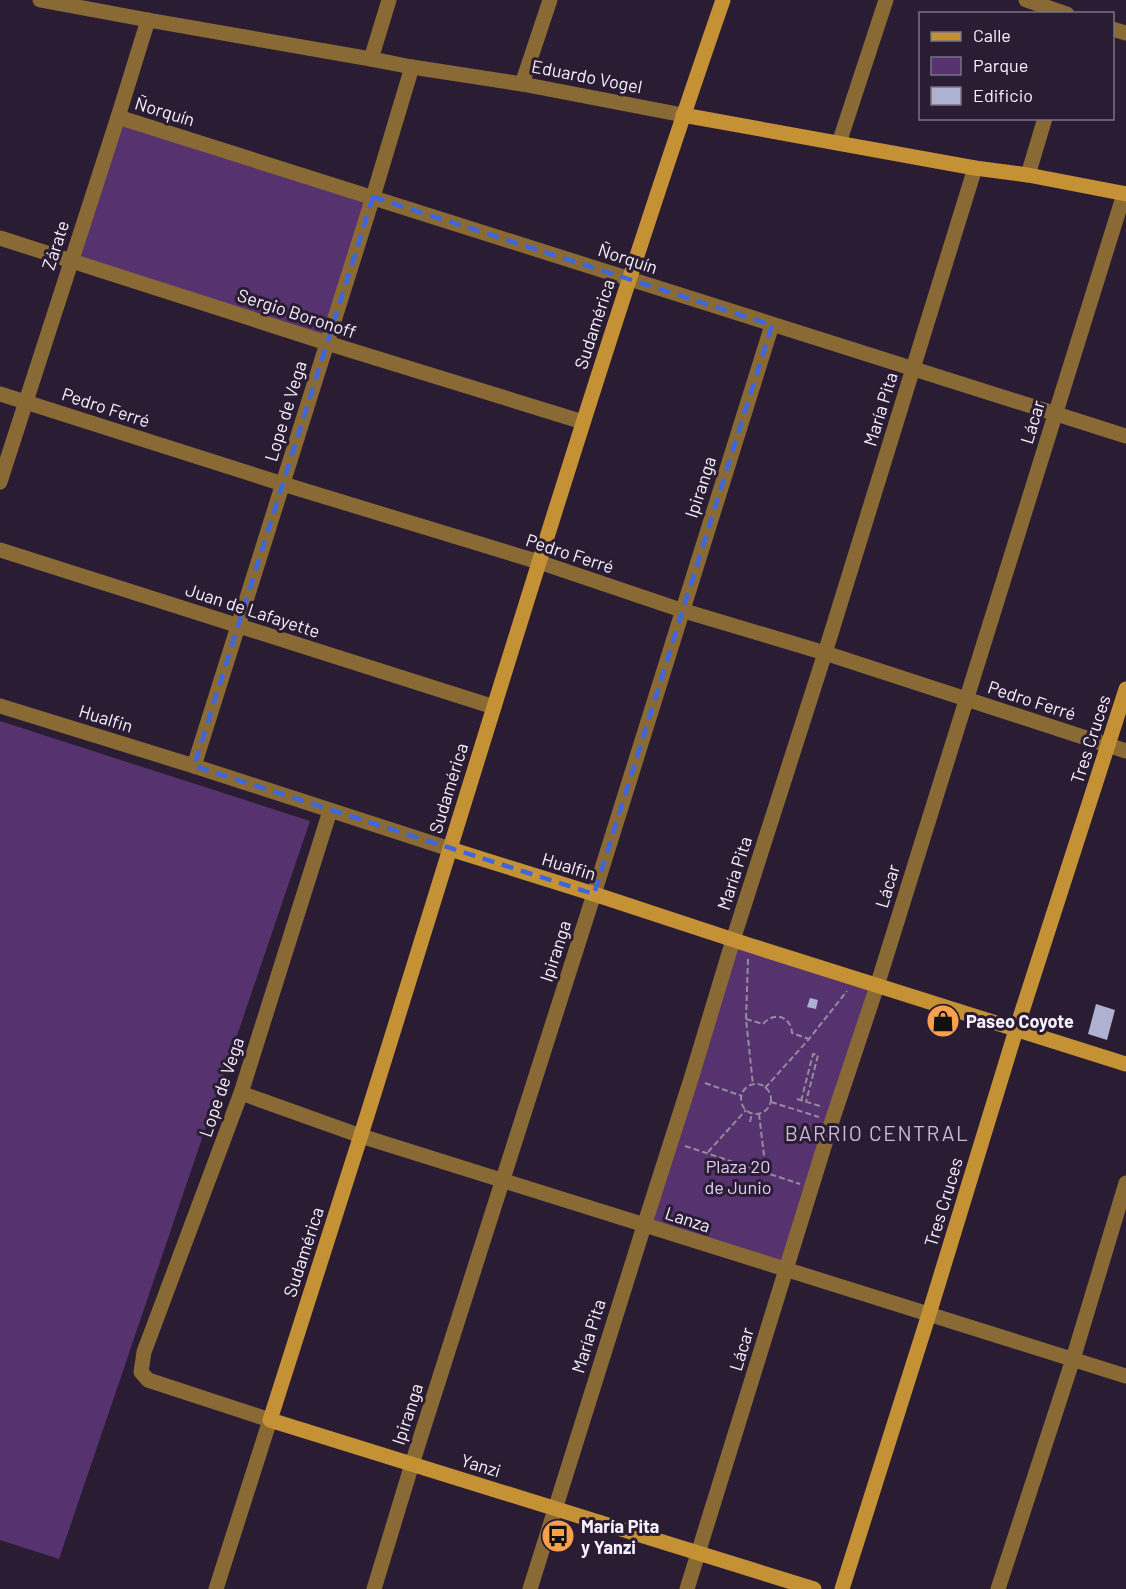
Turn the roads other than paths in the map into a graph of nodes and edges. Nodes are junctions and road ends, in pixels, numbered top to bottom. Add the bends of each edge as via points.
1 (40, 0) edge
2 (389, 0) edge
3 (550, 0) edge
4 (723, 0) edge
5 (886, 0) edge
6 (1026, 0) edge
7 (1062, 12) edge
8 (148, 20) junction
9 (371, 59) junction
10 (412, 68) junction
11 (522, 84) junction
12 (683, 115) junction
13 (118, 117) junction
14 (1044, 120) edge
15 (838, 143) junction
16 (975, 168) junction
17 (1028, 175) junction
18 (1125, 194) edge
19 (373, 197) junction
20 (0, 238) edge
21 (70, 261) junction
22 (629, 278) junction
23 (772, 325) junction
24 (327, 343) junction
25 (913, 369) junction
26 (0, 394) edge
27 (25, 402) junction
28 (1055, 413) junction
29 (583, 422) junction
30 (1126, 436) edge
31 (0, 482) edge
32 (283, 484) junction
33 (0, 550) edge
34 (539, 562) junction
35 (681, 610) junction
36 (238, 627) junction
37 (825, 653) junction
38 (1126, 689) edge
39 (965, 699) junction
40 (0, 706) edge
41 (494, 707) junction
42 (1109, 746) junction
43 (1126, 751) edge
44 (194, 766) junction
45 (330, 812) junction
46 (450, 849) junction
47 (594, 894) junction
48 (733, 940) junction
49 (877, 986) junction
50 (1017, 1030) junction
51 (1126, 1064) edge
52 (241, 1093) junction
53 (361, 1136) junction
54 (502, 1181) junction
55 (1126, 1183) edge
56 (644, 1226) junction
57 (786, 1271) junction
58 (929, 1314) junction
59 (1072, 1359) junction
60 (141, 1372) joint
61 (1126, 1376) edge
62 (270, 1420) junction
63 (412, 1464) junction
64 (555, 1508) junction
65 (699, 1553) junction
66 (216, 1589) edge
67 (374, 1589) edge
68 (530, 1589) edge
69 (687, 1589) edge
70 (814, 1589) edge
71 (842, 1589) edge
72 (998, 1589) edge

1 - 8 street, Eduardo Vogel
2 - 9 street
3 - 11 street
4 - 12 street, Sudamérica
5 - 15 street
6 - 7 street
8 - 9 street, Eduardo Vogel
8 - 13 street, Zárate
9 - 10 street, Eduardo Vogel
10 - 11 street, Eduardo Vogel
10 - 19 street, Lope de Vega
11 - 12 street, Eduardo Vogel
12 - 15 street, Eduardo Vogel
12 - 22 street, Sudamérica
13 - 19 street, Ñorquín
13 - 21 street, Zárate
14 - 17 street
15 - 16 street, Eduardo Vogel
16 - 17 street, Eduardo Vogel
16 - 25 street, María Pita
17 - 18 street, Eduardo Vogel
18 - 28 street, Lácar
19 - 22 street, Ñorquín
19 - 24 street, Lope de Vega
20 - 21 street, Sergio Boronoff
21 - 24 street, Sergio Boronoff
21 - 27 street, Zárate
22 - 23 street, Ñorquín
22 - 29 street, Sudamérica
23 - 25 street, Ñorquín
23 - 35 street, Ipiranga
24 - 29 street, Sergio Boronoff
24 - 32 street, Lope de Vega
25 - 28 street, Ñorquín
25 - 37 street, María Pita
26 - 27 street, Pedro Ferré
27 - 31 street, Zárate
27 - 32 street, Pedro Ferré
28 - 30 street, Ñorquín
28 - 39 street, Lácar
29 - 34 street, Sudamérica
32 - 34 street, Pedro Ferré
32 - 36 street, Lope de Vega
33 - 36 street, Juan de Lafayette
34 - 35 street, Pedro Ferré
34 - 41 street, Sudamérica
35 - 37 street, Pedro Ferré
35 - 47 street, Ipiranga
36 - 41 street, Juan de Lafayette
36 - 44 street, Lope de Vega
37 - 39 street, Pedro Ferré
37 - 48 street, María Pita
38 - 42 street, Tres Cruces
39 - 42 street, Pedro Ferré
39 - 49 street, Lácar
40 - 44 street, Hualfin
41 - 46 street, Sudamérica
42 - 43 street, Pedro Ferré
42 - 50 street, Tres Cruces
44 - 45 street, Hualfin
45 - 46 street, Hualfin
45 - 52 street, Lope de Vega
46 - 47 street, Hualfin
46 - 53 street, Sudamérica
47 - 48 street, Hualfin
47 - 54 street, Ipiranga
48 - 49 street, Hualfin
48 - 56 street, María Pita
49 - 50 street, Hualfin
49 - 57 street, Lácar
50 - 51 street, Hualfin
50 - 58 street, Tres Cruces
52 - 53 street, Lanza
52 - 60 street, Lope de Vega via 144,1352
53 - 54 street, Lanza
53 - 62 street, Sudamérica
54 - 56 street, Lanza
54 - 63 street, Ipiranga
55 - 59 street
56 - 57 street, Lanza
56 - 64 street, María Pita
57 - 58 street, Lanza
57 - 65 street, Lácar
58 - 59 street, Lanza
58 - 71 street, Tres Cruces
59 - 61 street, Lanza
59 - 72 street
60 - 62 street, Yanzi via 148,1380
62 - 63 street, Yanzi
62 - 66 street, Sudamérica
63 - 64 street, Yanzi
63 - 67 street, Ipiranga
64 - 65 street, Yanzi
64 - 68 street, María Pita
65 - 69 street, Lácar
65 - 70 street, Yanzi

